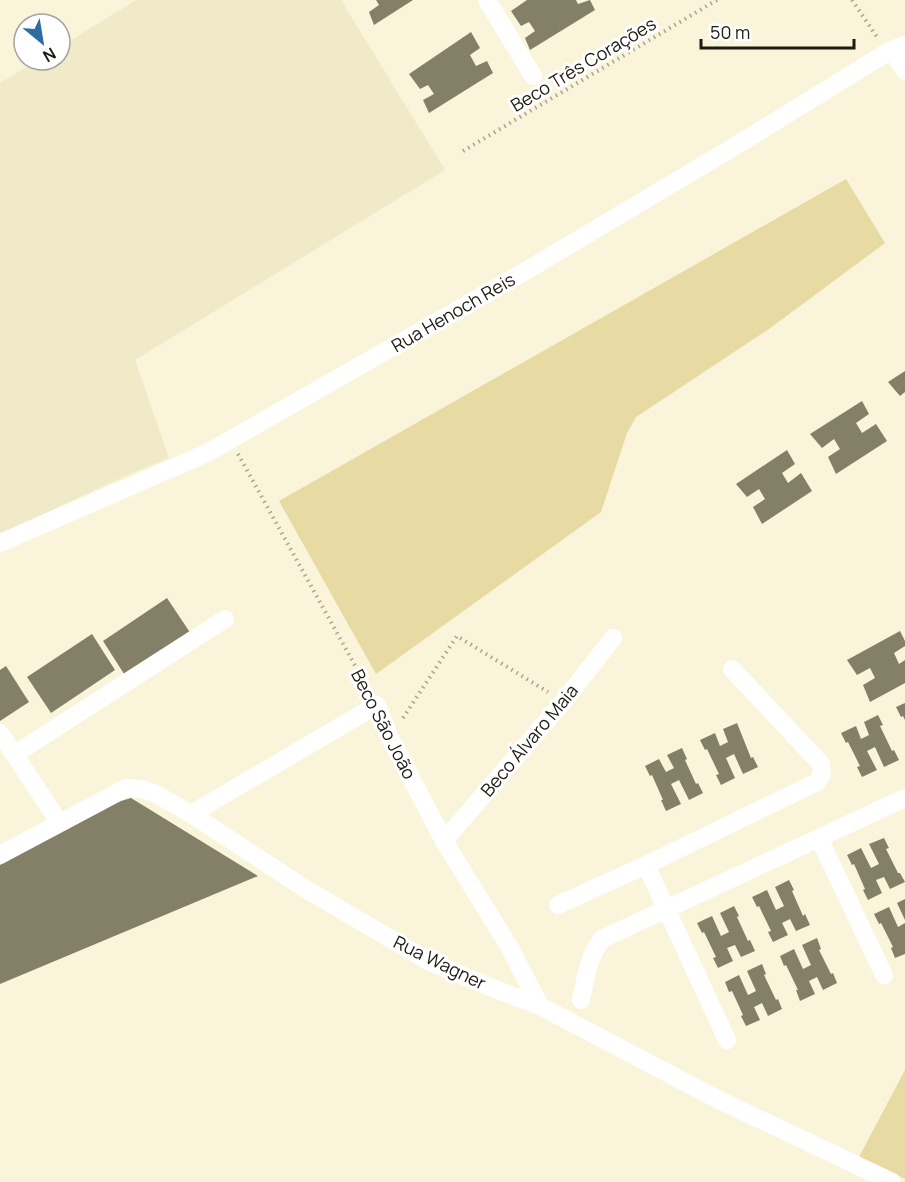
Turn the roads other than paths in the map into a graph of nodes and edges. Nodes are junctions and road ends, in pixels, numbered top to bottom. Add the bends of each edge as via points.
1 (487, 0) edge
2 (894, 49) edge
3 (905, 70) edge
4 (533, 76) dead end
5 (0, 543) edge
6 (225, 619) dead end
7 (613, 638) dead end
8 (732, 669) dead end
9 (0, 733) edge
10 (15, 754) junction
11 (905, 798) edge
12 (191, 814) junction
13 (59, 822) junction
14 (819, 838) junction
15 (444, 841) junction
16 (0, 855) edge
17 (646, 865) junction
18 (558, 905) dead end
19 (667, 909) junction
20 (884, 975) dead end
21 (581, 999) dead end
22 (540, 1006) junction
23 (727, 1040) dead end
24 (892, 1182) edge

1 - 4 street
2 - 3 street
2 - 5 street, Rua Henoch Reis via 524,272 207,453
6 - 10 street
7 - 15 street, Beco Álvaro Maia via 564,702
8 - 17 street via 821,764 822,774 817,782
9 - 10 street
10 - 13 street
11 - 14 street
12 - 13 street, Rua Wagner via 158,795 126,788
12 - 15 street, Beco São João via 377,705
12 - 22 street, Rua Wagner via 304,888 430,962
13 - 16 street, Rua Wagner
14 - 19 street
14 - 20 street
15 - 22 street, Beco São João via 510,948
17 - 18 street
17 - 19 street
19 - 21 street via 602,939 589,961
19 - 23 street
22 - 24 street, Rua Wagner via 715,1098

